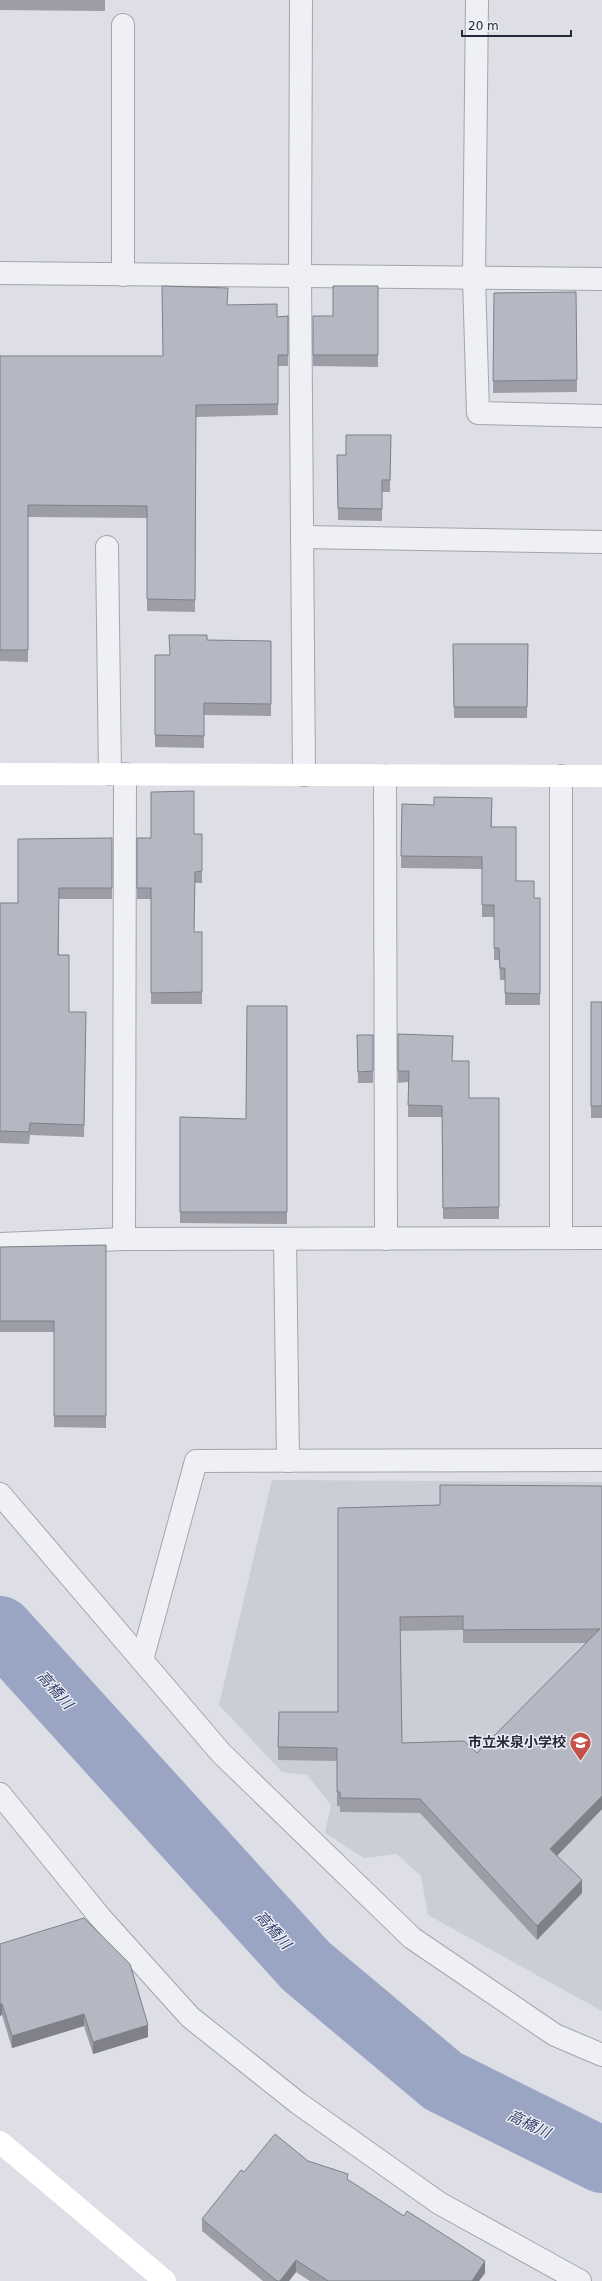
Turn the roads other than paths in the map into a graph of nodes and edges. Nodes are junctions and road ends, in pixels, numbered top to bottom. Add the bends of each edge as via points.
1 (301, 0) edge
2 (477, 0) edge
3 (123, 25) dead end
4 (0, 273) edge
5 (123, 275) junction
6 (300, 276) junction
7 (474, 278) junction
8 (602, 279) edge
9 (602, 416) edge
10 (302, 537) junction
11 (602, 542) edge
12 (107, 547) dead end
13 (0, 774) edge
14 (117, 774) junction
15 (304, 775) junction
16 (385, 776) junction
17 (561, 776) junction
18 (602, 776) edge
19 (561, 1238) junction
20 (602, 1238) edge
21 (124, 1239) junction
22 (285, 1239) junction
23 (386, 1239) junction
24 (0, 1244) edge
25 (602, 1460) edge
26 (288, 1461) junction
27 (0, 1494) edge
28 (142, 1660) junction
29 (0, 1794) edge
30 (602, 2055) edge
31 (0, 2142) edge
32 (165, 2281) edge
33 (580, 2281) edge

1 - 6 street
2 - 7 street
3 - 5 street
4 - 5 street
5 - 6 street
6 - 7 street
6 - 10 street
7 - 8 street
7 - 9 street via 478,413
10 - 11 street
10 - 15 street
12 - 14 street
13 - 14 street
14 - 15 street
14 - 21 street
15 - 16 street
16 - 17 street
16 - 23 street
17 - 18 street
17 - 19 street
19 - 20 street
19 - 23 street
21 - 22 street
21 - 24 street
22 - 23 street
22 - 26 street
25 - 26 street
26 - 28 street via 196,1461
27 - 28 street
28 - 30 street via 221,1753 412,1938 555,2035
29 - 33 street via 100,1917 190,2017 298,2104 439,2203
31 - 32 street

